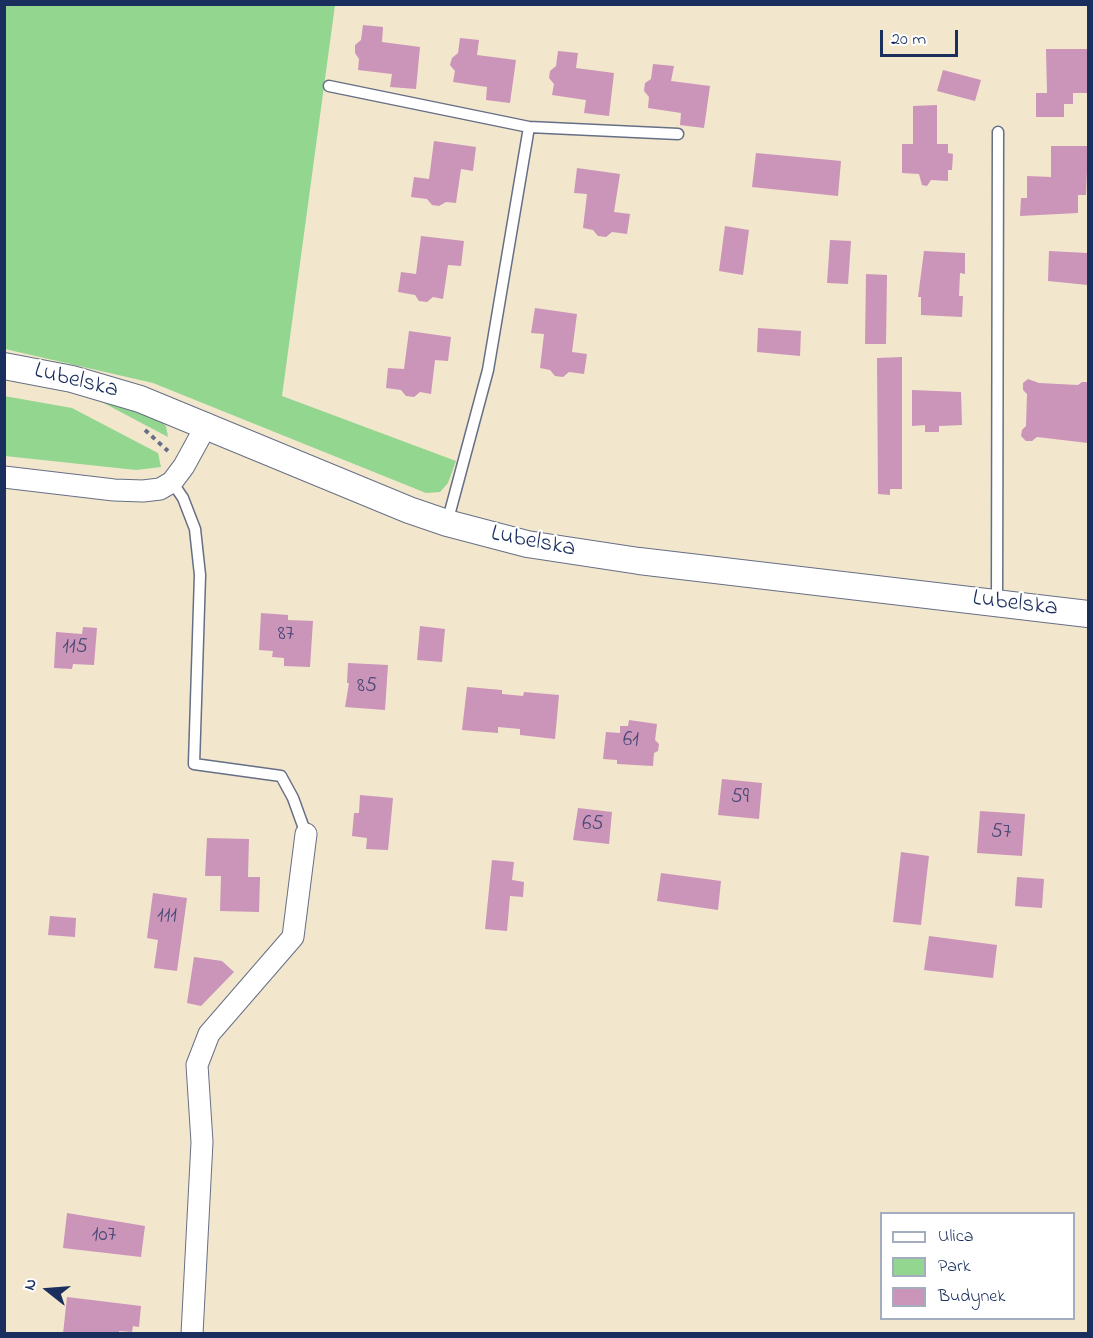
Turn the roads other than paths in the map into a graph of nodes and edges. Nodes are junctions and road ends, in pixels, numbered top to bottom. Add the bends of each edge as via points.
1 (329, 86) dead end
2 (529, 127) junction
3 (998, 132) dead end
4 (678, 134) dead end
5 (4, 366) edge
6 (207, 424) junction
7 (4, 477) edge
8 (172, 482) junction
9 (447, 524) junction
10 (996, 603) junction
11 (1089, 614) edge
12 (306, 834) joint
13 (192, 1334) edge

1 - 2 lane
2 - 4 lane
2 - 9 lane via 488,370
3 - 10 lane
5 - 6 street, Lubelska via 105,387
6 - 8 street
6 - 9 street, Lubelska
7 - 8 street via 143,492
8 - 12 lane via 183,498 195,530 201,575 194,764 281,776
9 - 10 street, Lubelska via 557,549
10 - 11 street, Lubelska
12 - 13 street via 292,937 209,1034 197,1065 202,1142

